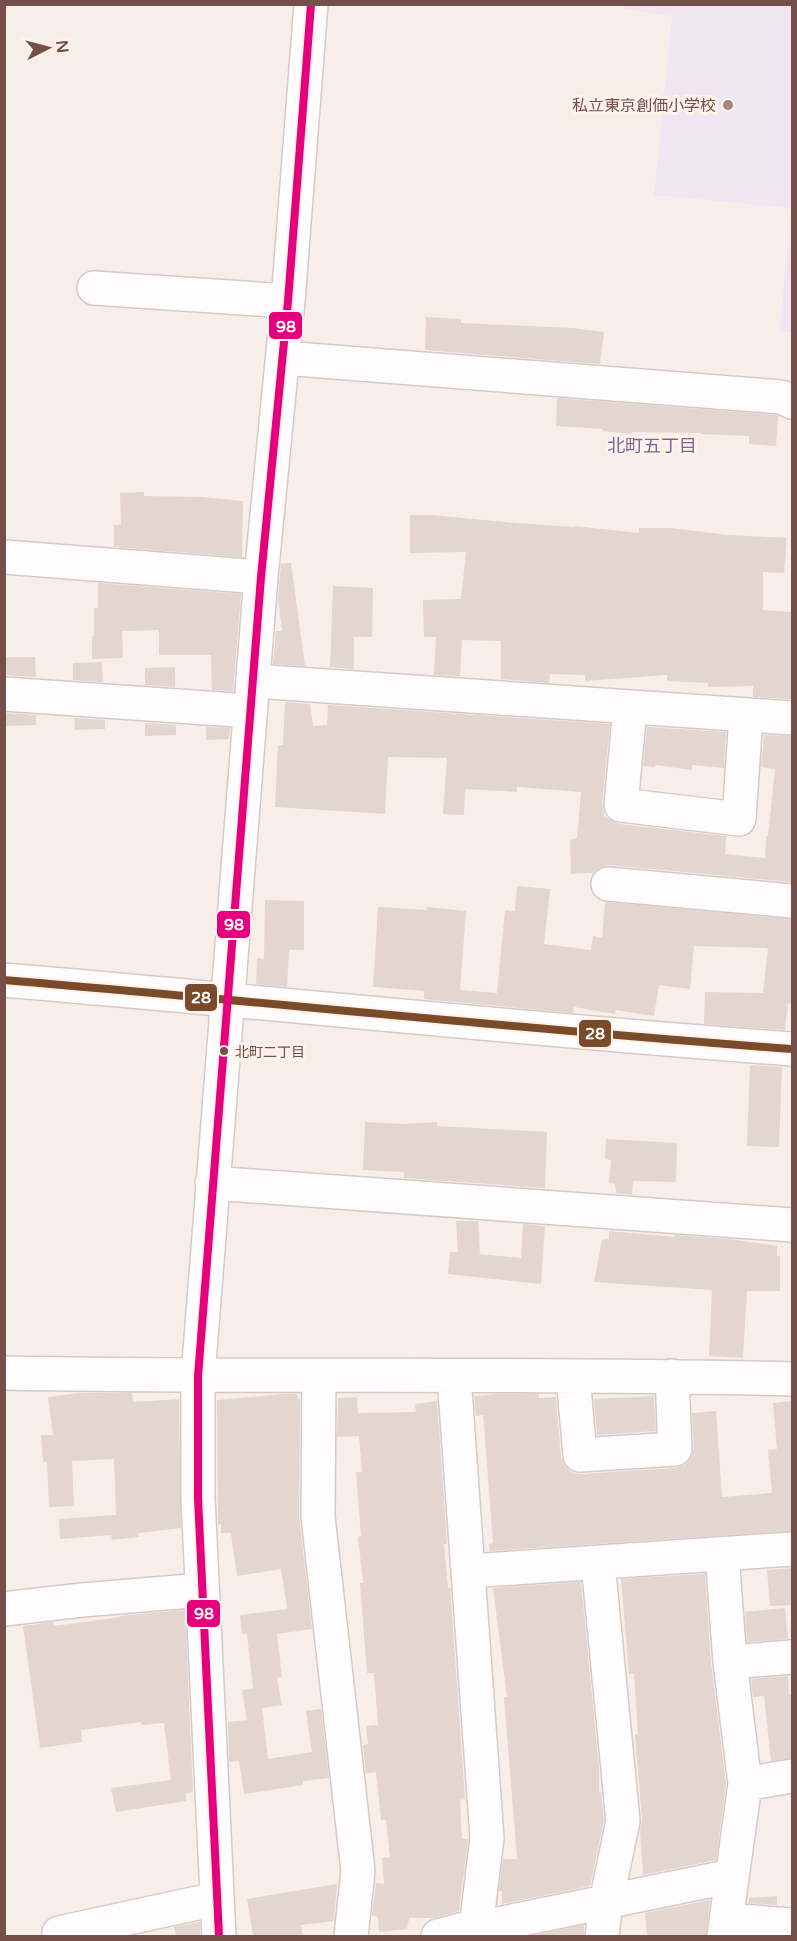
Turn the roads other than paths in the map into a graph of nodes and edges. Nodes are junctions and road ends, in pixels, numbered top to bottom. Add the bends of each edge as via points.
1 (311, 4) edge
2 (94, 288) dead end
3 (288, 301) junction
4 (282, 358) junction
5 (792, 402) edge
6 (4, 557) edge
7 (261, 577) junction
8 (4, 694) edge
9 (252, 696) junction
10 (630, 708) junction
11 (746, 716) junction
12 (792, 718) edge
13 (608, 884) dead end
14 (792, 901) edge
15 (4, 980) edge
16 (228, 998) junction
17 (792, 1049) edge
18 (212, 1183) junction
19 (792, 1225) edge
20 (4, 1373) edge
21 (319, 1375) junction
22 (198, 1376) junction
23 (454, 1376) junction
24 (573, 1376) junction
25 (672, 1376) junction
26 (792, 1379) edge
27 (792, 1549) edge
28 (722, 1554) junction
29 (598, 1563) junction
30 (469, 1571) junction
31 (202, 1590) junction
32 (4, 1609) edge
33 (792, 1657) edge
34 (730, 1662) junction
35 (792, 1776) edge
36 (745, 1784) junction
37 (732, 1876) junction
38 (216, 1899) junction
39 (606, 1902) junction
40 (792, 1925) edge
41 (726, 1928) edge
42 (475, 1931) edge
43 (59, 1934) dead end
44 (219, 1936) edge
45 (351, 1936) edge
46 (438, 1936) edge
47 (602, 1936) edge

1 - 3 street
2 - 3 street
3 - 4 street
4 - 5 street via 781,397
4 - 7 street
6 - 7 street
7 - 9 street
8 - 9 street
9 - 10 street
9 - 16 street
10 - 11 street
10 - 11 street via 621,805 739,819
11 - 12 street
13 - 14 street
15 - 16 street
16 - 17 street via 608,1036
16 - 18 street
18 - 19 street
18 - 22 street
20 - 22 street
21 - 22 street
21 - 23 street
21 - 45 street via 318,1517 358,1872
22 - 31 street
23 - 24 street
23 - 30 street
24 - 25 street
24 - 25 street via 580,1455 675,1449
25 - 26 street
27 - 28 street
28 - 29 street
28 - 34 street
29 - 30 street
29 - 39 street via 622,1821
30 - 42 street via 487,1838
31 - 32 street
31 - 38 street
33 - 34 street
34 - 36 street
35 - 36 street
36 - 37 street
37 - 39 street
37 - 41 street
38 - 43 street
38 - 44 street
39 - 42 street
39 - 47 street
40 - 41 street
42 - 46 street

